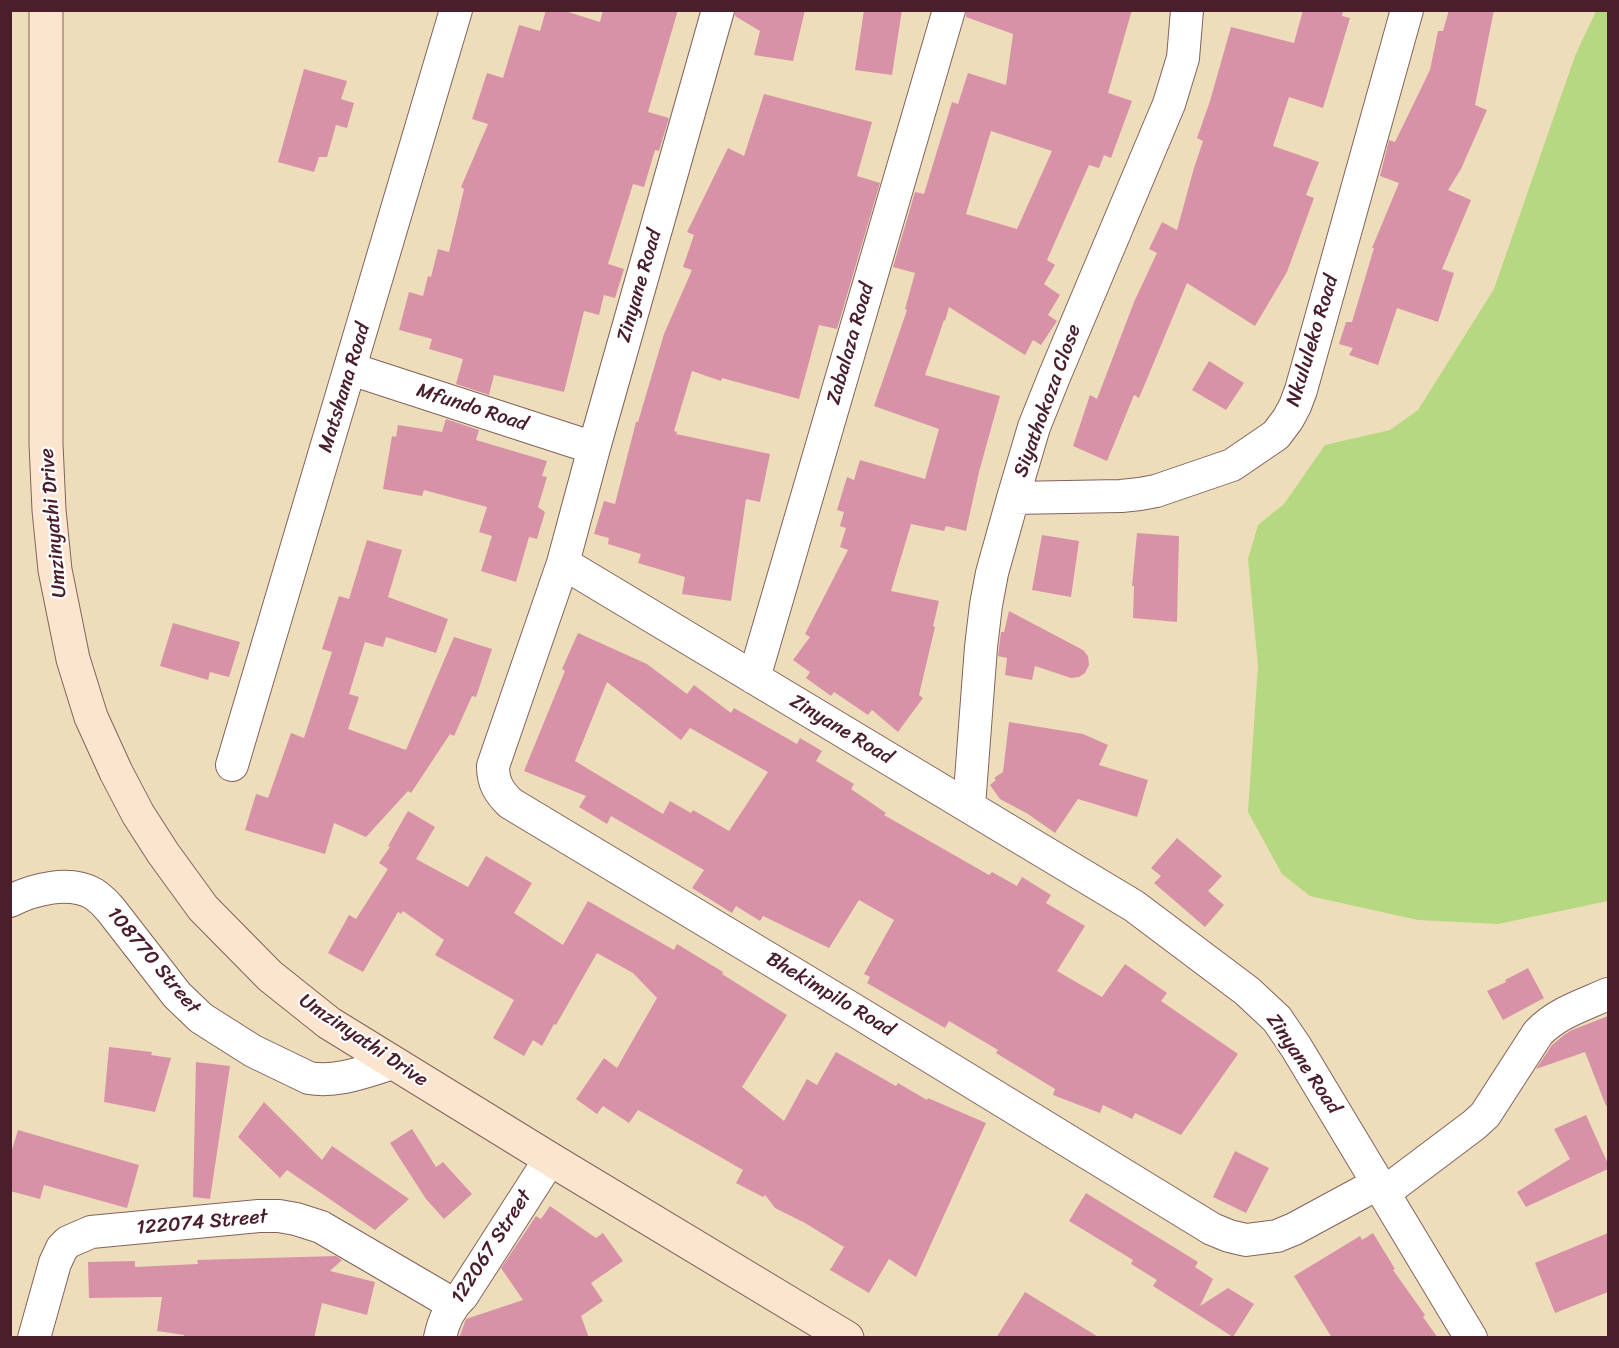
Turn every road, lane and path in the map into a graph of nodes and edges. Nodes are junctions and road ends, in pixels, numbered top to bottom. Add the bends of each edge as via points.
1 (46, 10) edge
2 (456, 10) edge
3 (718, 10) edge
4 (949, 10) edge
5 (1187, 10) edge
6 (1407, 10) edge
7 (351, 369) junction
8 (594, 448) junction
9 (1013, 498) junction
10 (563, 563) junction
11 (754, 678) junction
12 (232, 765) dead end
13 (969, 806) junction
14 (10, 901) edge
15 (1608, 994) edge
16 (393, 1063) junction
17 (550, 1159) junction
18 (1382, 1187) junction
19 (453, 1304) junction
20 (34, 1338) edge
21 (440, 1338) edge
22 (847, 1338) edge
23 (1472, 1338) edge

1 - 16 street, Umzinyathi Drive via 46,444 50,510 63,611 91,717 138,814 203,908 270,976 329,1023
2 - 7 street, Matshana Road
3 - 8 street, Zinyane Road
4 - 11 street, Zabalaza Road
5 - 9 street, Siyathokoza Close via 1183,58 1169,104 1034,427
6 - 9 street, Nkululeko Road via 1301,390 1282,428 1232,465 1156,491 1121,496
7 - 8 street, Mfundo Road
7 - 12 street, Matshana Road
8 - 10 street, Zinyane Road
9 - 13 street, Siyathokoza Close via 986,605
10 - 11 street, Zinyane Road
10 - 18 street, Bhekimpilo Road via 493,766 496,785 510,803 1220,1232 1246,1240 1277,1236
11 - 13 street, Zinyane Road
13 - 18 street, Zinyane Road via 1134,906 1277,1019
14 - 16 street, 108770 Street via 52,888 80,889 92,894 111,910 195,1013 253,1051 309,1078 342,1078
15 - 18 street, Bhekimpilo Road via 1546,1024 1485,1115
16 - 17 street, Umzinyathi Drive
17 - 19 street, 122067 Street via 462,1296
17 - 22 street, Umzinyathi Drive
18 - 23 street, Zinyane Road
19 - 20 street, 122074 Street via 321,1227 296,1219 259,1216 91,1232 68,1242 55,1263
19 - 21 street, 122067 Street

